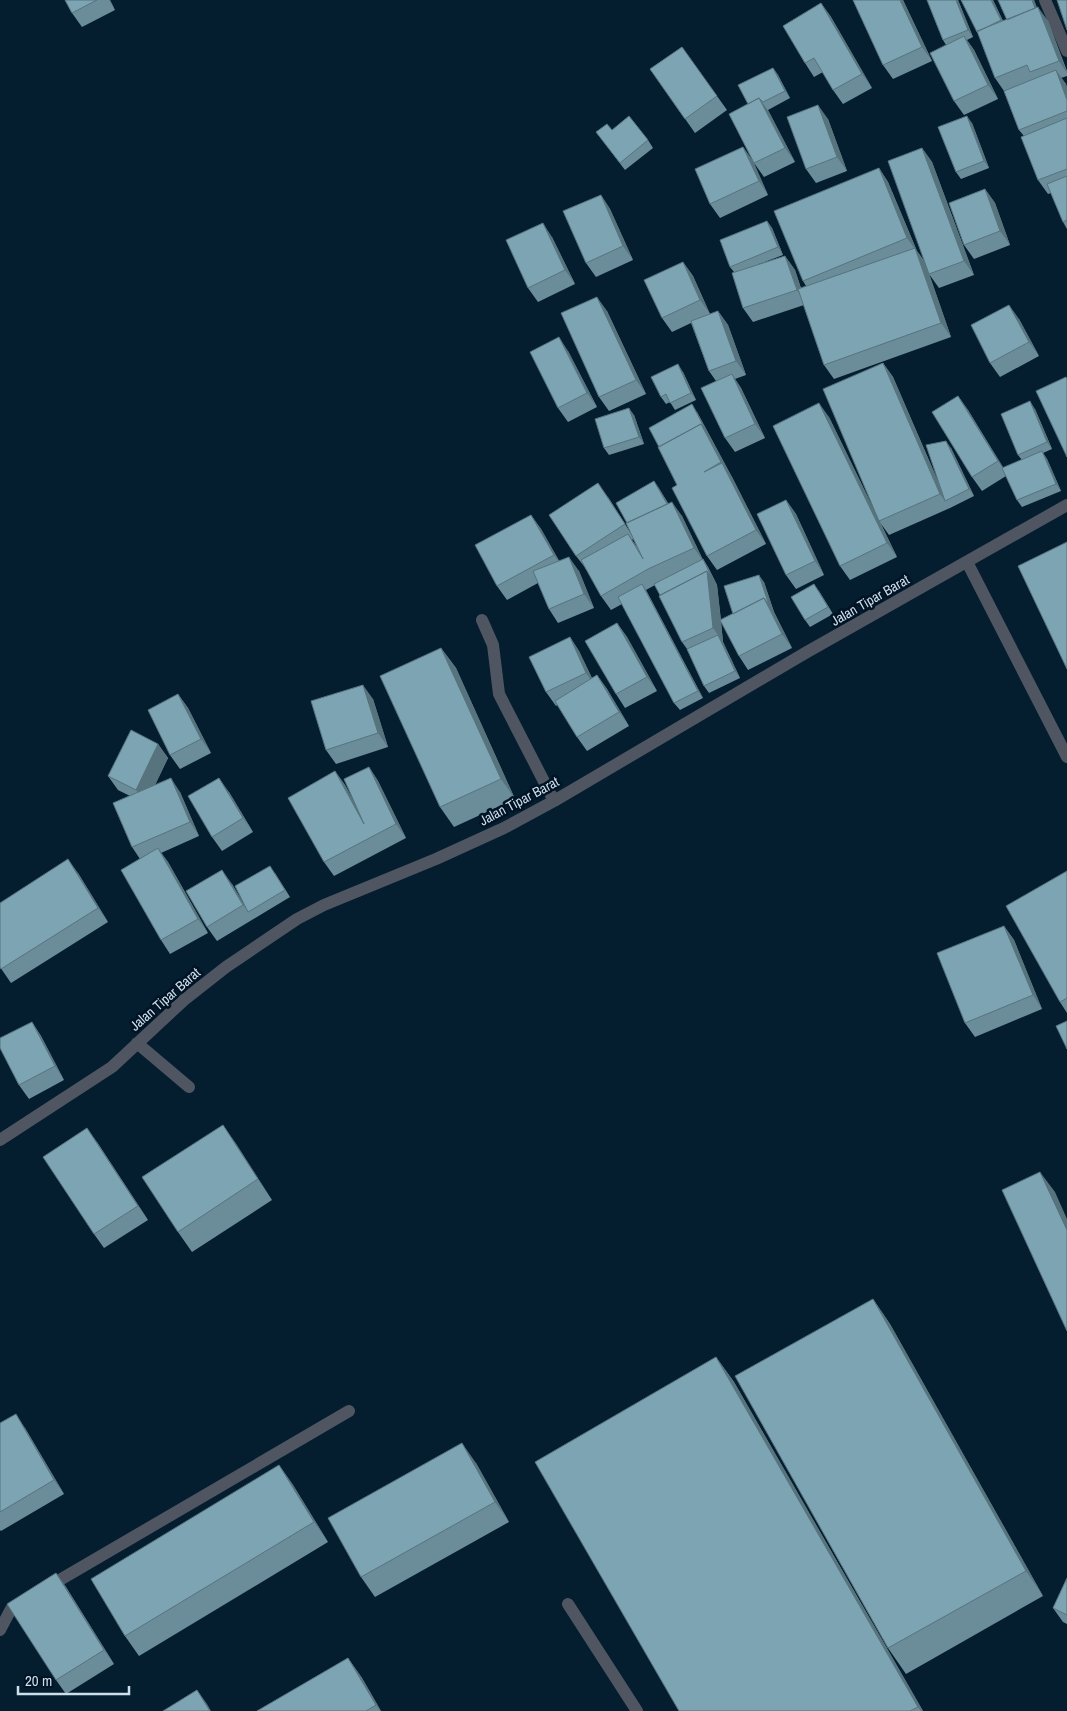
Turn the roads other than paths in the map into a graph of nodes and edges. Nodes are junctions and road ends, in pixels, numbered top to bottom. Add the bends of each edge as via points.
1 (1045, 0) edge
2 (1067, 51) edge
3 (1067, 505) edge
4 (967, 562) junction
5 (482, 620) dead end
6 (1067, 757) edge
7 (554, 801) junction
8 (137, 1043) junction
9 (189, 1086) dead end
10 (0, 1140) edge
11 (349, 1411) dead end
12 (568, 1604) dead end
13 (0, 1630) edge
14 (637, 1711) edge

1 - 2 street
3 - 4 street, Jalan Tipar Barat
4 - 6 street
4 - 7 street, Jalan Tipar Barat
5 - 7 street via 493,646 499,694
7 - 8 street, Jalan Tipar Barat via 496,832 297,919 226,967
8 - 9 street
8 - 10 street, Jalan Tipar Barat via 103,1074
11 - 13 street via 12,1608
12 - 14 street

